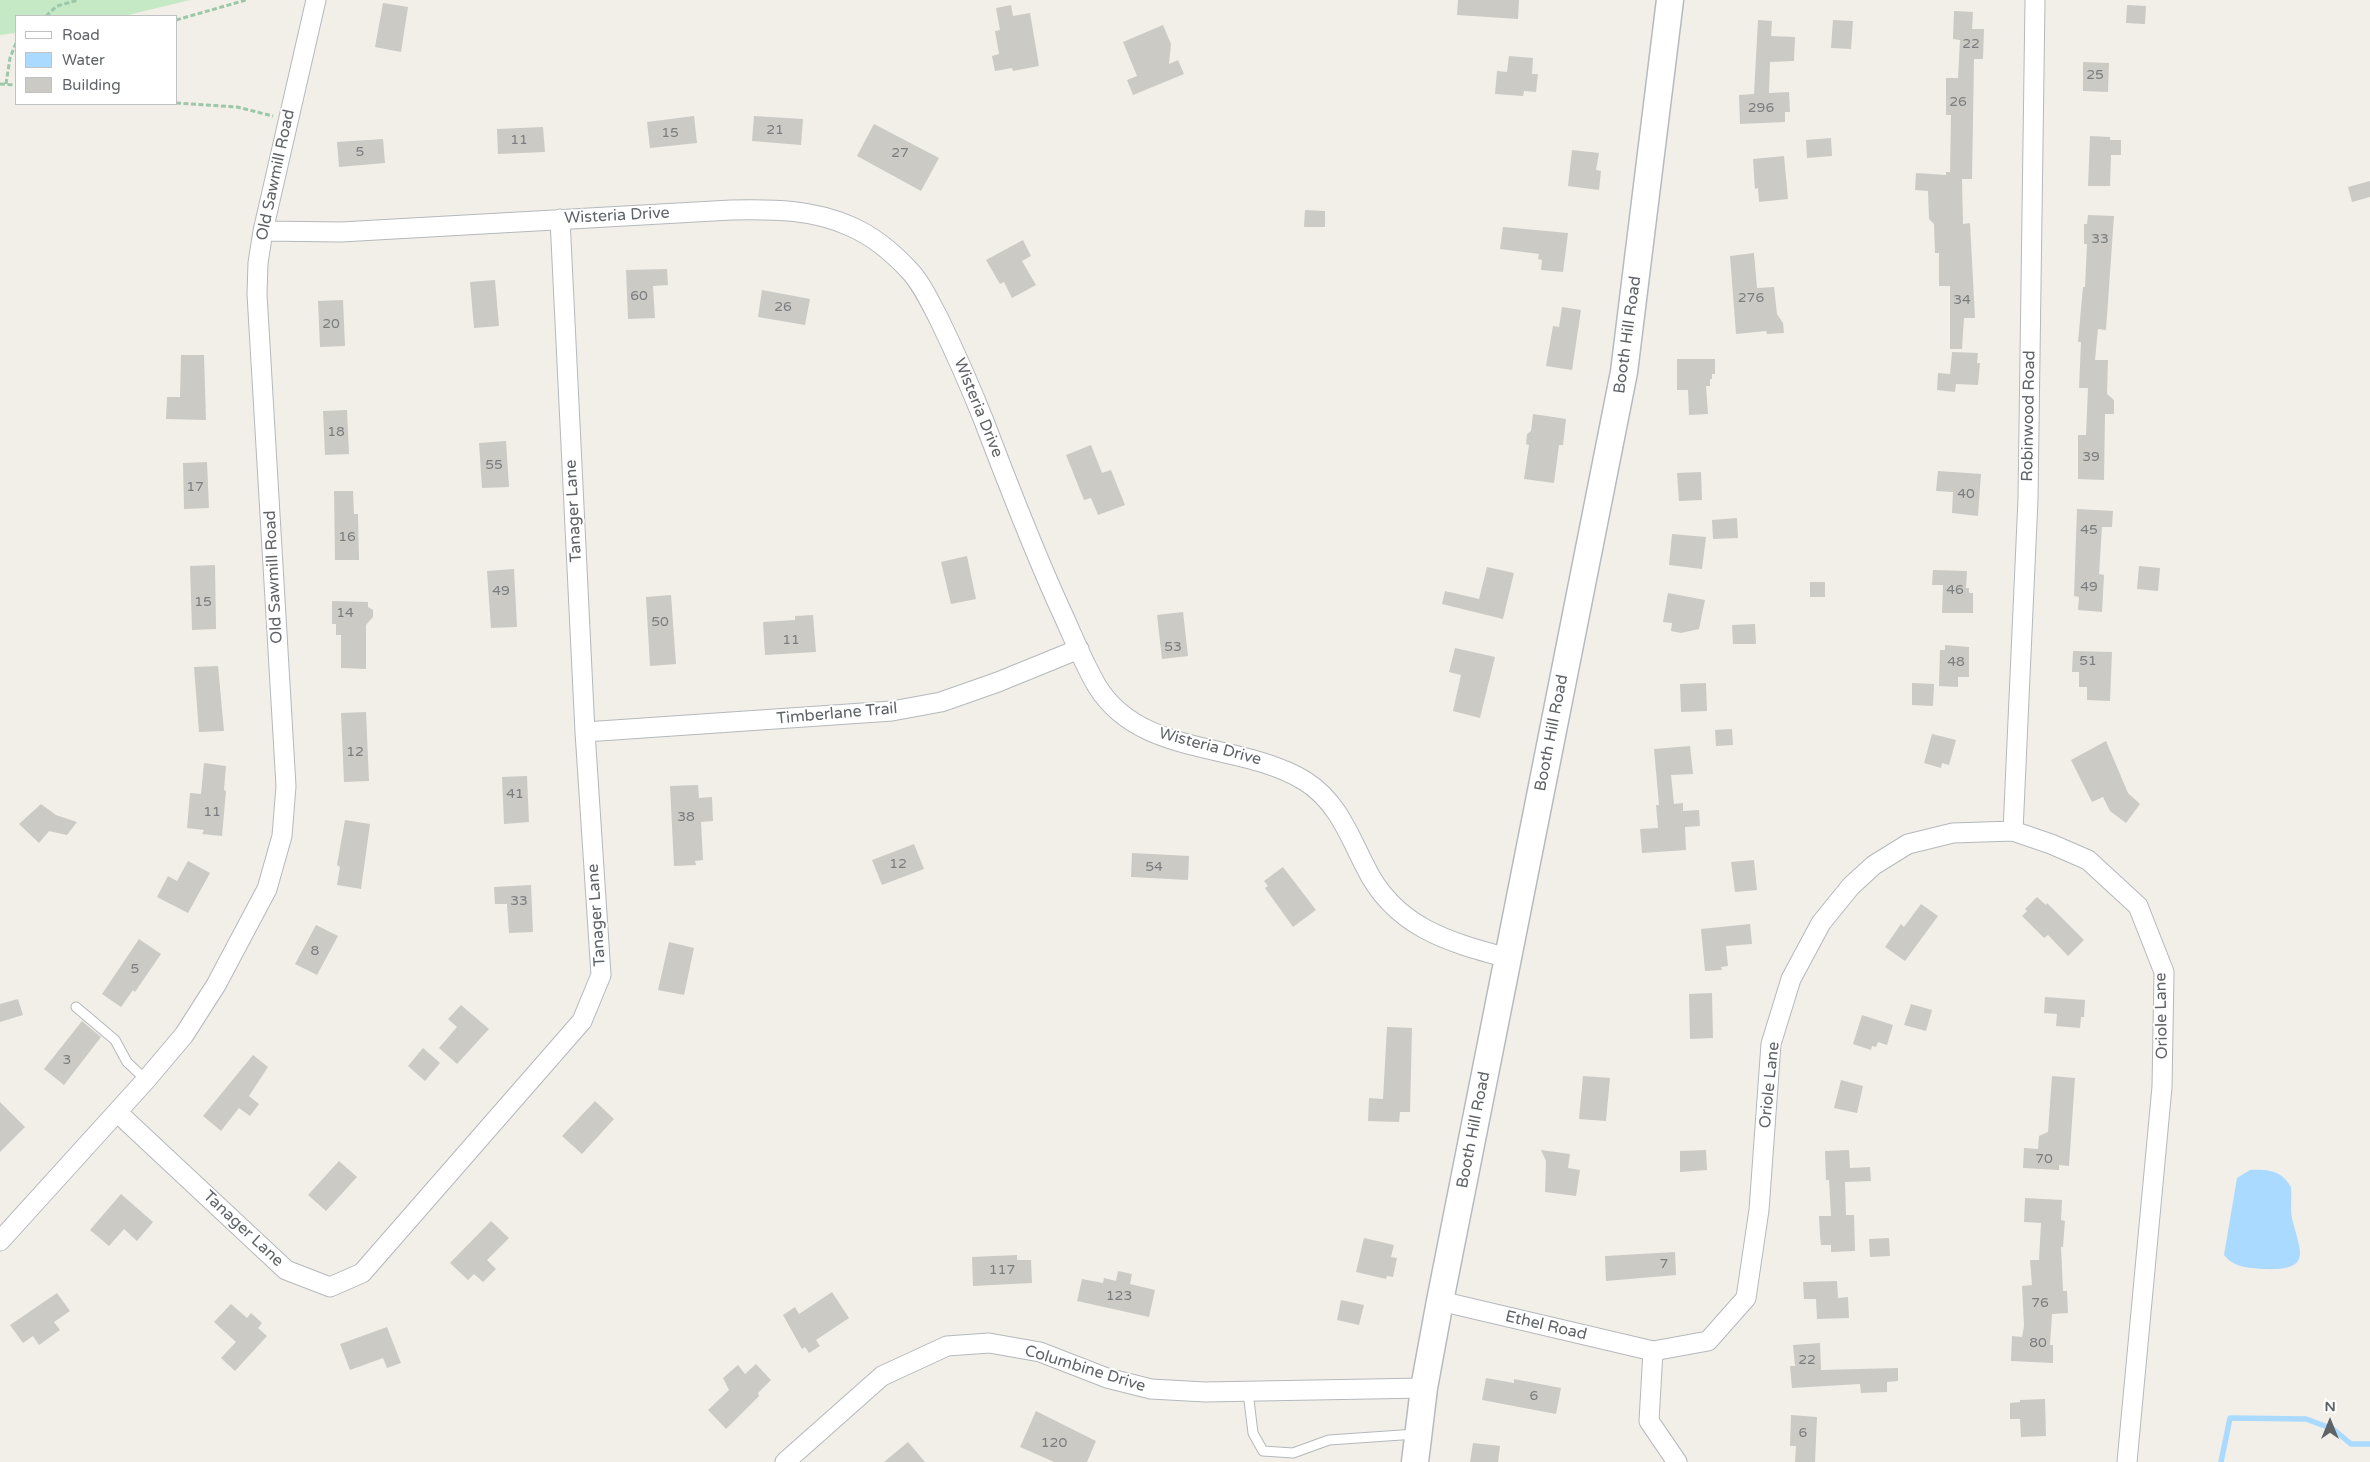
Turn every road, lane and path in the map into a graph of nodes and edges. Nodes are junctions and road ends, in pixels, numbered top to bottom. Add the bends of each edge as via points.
1 (78, 0) edge
2 (246, 0) edge
3 (316, 0) edge
4 (1670, 0) edge
5 (2035, 0) edge
6 (47, 15) edge
7 (178, 19) edge
8 (15, 46) edge
9 (0, 84) edge
10 (6, 84) junction
11 (15, 85) edge
12 (178, 103) edge
13 (288, 120) junction
14 (560, 219) junction
15 (263, 231) junction
16 (1079, 650) junction
17 (585, 732) junction
18 (2014, 831) junction
19 (1508, 958) junction
20 (76, 1007) dead end
21 (146, 1080) junction
22 (117, 1112) junction
23 (0, 1241) edge
24 (1440, 1301) junction
25 (1653, 1351) junction
26 (1424, 1388) junction
27 (1248, 1392) junction
28 (1418, 1434) junction
29 (785, 1462) edge
30 (1415, 1462) edge
31 (1677, 1462) edge
32 (2127, 1462) edge

1 - 6 path via 57,6
2 - 7 path
3 - 13 street, Old Sawmill Road
4 - 19 street, Booth Hill Road via 1624,372
5 - 18 street, Robinwood Road via 2028,499
8 - 10 path
9 - 10 path
10 - 11 path
12 - 13 path via 237,107
13 - 15 street, Old Sawmill Road
14 - 15 street, Wisteria Drive via 341,232
14 - 16 street, Wisteria Drive via 779,209 816,215 852,227 882,246 910,270 966,372 1030,543
14 - 17 street, Tanager Lane
15 - 21 street, Old Sawmill Road via 257,294 286,786 282,836 267,889 230,963 184,1035
16 - 17 street, Timberlane Trail via 941,702 892,711
16 - 19 street, Wisteria Drive via 1097,686 1116,710 1150,732 1270,763 1307,782 1329,802 1347,827 1366,870 1392,906 1416,925 1458,944
17 - 22 street, Tanager Lane via 601,975 582,1021 362,1273 330,1287 286,1270
18 - 25 street, Oriole Lane via 1952,833 1908,844 1874,865 1851,886 1820,923 1791,979 1772,1044 1759,1210 1746,1298 1708,1341
18 - 32 street, Oriole Lane via 2088,860 2138,906 2164,972 2162,1087
19 - 24 street, Booth Hill Road
20 - 21 lane via 115,1040 127,1062
21 - 22 street, Old Sawmill Road
22 - 23 street, Old Sawmill Road
24 - 25 street, Ethel Road
24 - 26 street, Booth Hill Road
25 - 31 street via 1649,1421
26 - 27 street, Columbine Drive
26 - 28 street, Booth Hill Road
27 - 28 lane via 1253,1433 1263,1451 1292,1453 1329,1440
27 - 29 street, Columbine Drive via 1150,1389 1107,1378 1040,1352 989,1343 947,1346 882,1376
28 - 30 street, Booth Hill Road

